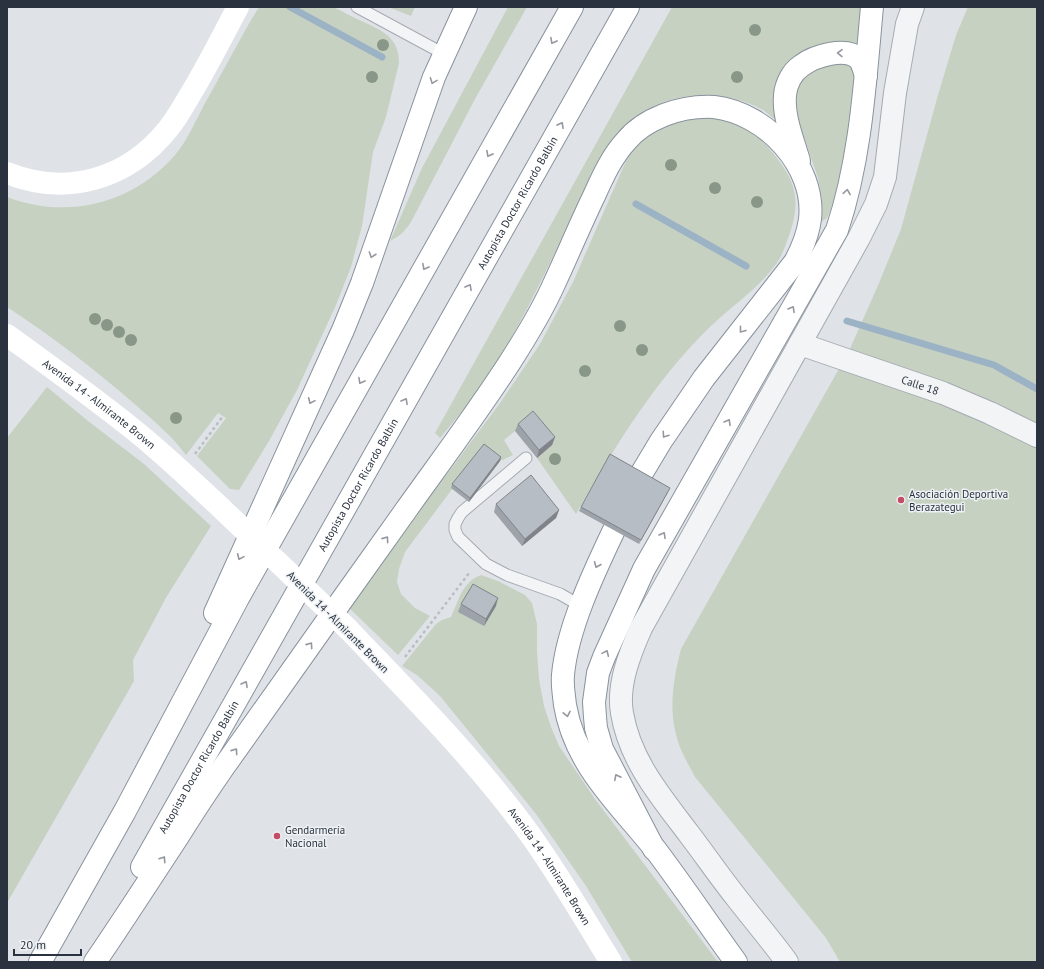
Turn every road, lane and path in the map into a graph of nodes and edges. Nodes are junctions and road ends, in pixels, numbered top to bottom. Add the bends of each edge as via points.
1 (238, 7) edge
2 (357, 7) edge
3 (466, 7) edge
4 (572, 7) edge
5 (628, 7) edge
6 (872, 7) edge
7 (913, 7) edge
8 (444, 54) junction
9 (866, 76) junction
10 (7, 173) edge
11 (806, 184) junction
12 (7, 335) edge
13 (800, 344) junction
14 (223, 416) dead end
15 (1037, 436) edge
16 (193, 456) dead end
17 (526, 458) dead end
18 (640, 476) edge
19 (614, 530) edge
20 (480, 559) junction
21 (581, 606) junction
22 (401, 662) dead end
23 (125, 811) junction
24 (654, 849) junction
25 (40, 962) edge
26 (88, 962) edge
27 (96, 962) edge
28 (611, 962) edge
29 (736, 962) edge
30 (787, 962) edge

1 - 10 main road via 172,123 135,160 98,178 78,183 36,182
2 - 8 lane
3 - 8 main road
4 -> 23 main road via 238,598
26 -> 5 main road, Autopista Doctor Ricardo Balbín
6 - 9 main road
7 - 13 street via 907,24 896,86 885,177 876,204
8 -> 23 main road via 343,330
9 -> 11 main road via 858,58 844,53 834,53 807,62 790,79 785,94 787,114
24 -> 9 main road via 602,749 596,728 594,702 598,673 644,569 837,230 846,203 855,158
11 -> 18 main road via 810,220 802,249 795,262 704,378
27 -> 11 main road via 220,772 510,362 542,308 604,176 617,153 634,132 671,112 700,107 730,111 758,124 771,134 791,156
12 - 28 main road, Avenida 14 - Almirante Brown, bridge via 135,430 177,466 348,629 471,760 504,801 557,875
13 - 15 street, Calle 18 via 943,393
13 - 30 street via 641,628 634,643 621,699 631,745 653,787
14 - 16 path
17 - 20 lane via 458,518 455,530 458,537
19 -> 21 main road
20 - 21 lane via 508,575 555,592
20 - 22 path
21 -> 24 main road via 570,640 563,675 563,691 574,739 594,774
23 - 25 main road
24 - 29 main road

